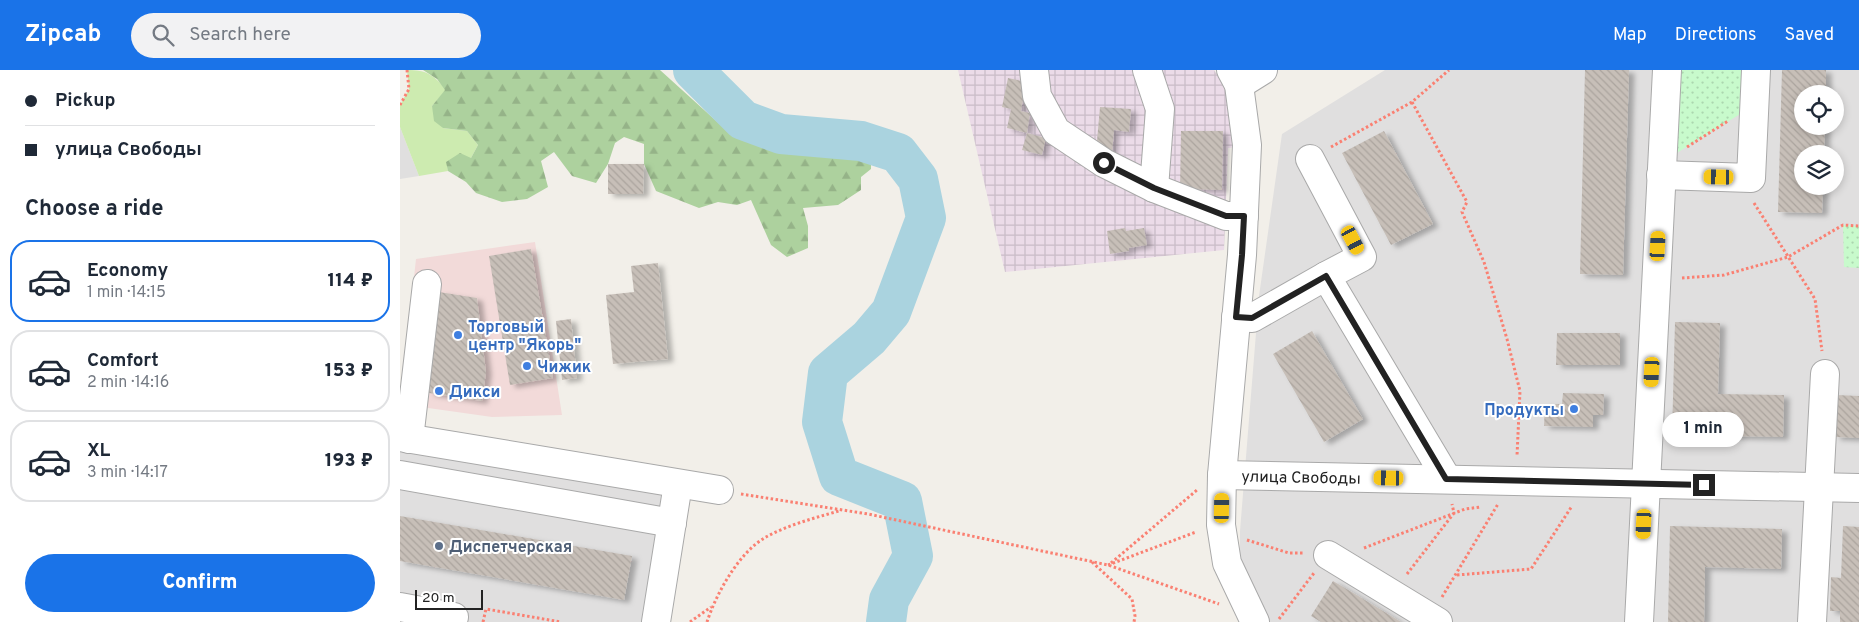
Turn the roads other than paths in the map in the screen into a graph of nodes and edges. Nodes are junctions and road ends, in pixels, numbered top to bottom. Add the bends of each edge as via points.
1 (1034, 70) edge
2 (1147, 70) edge
3 (1263, 70) edge
4 (1667, 70) edge
5 (1756, 70) edge
6 (1235, 77) edge
7 (1310, 159) road end
8 (1662, 168) junction
9 (1154, 188) junction
10 (1244, 216) junction
11 (1326, 276) junction
12 (427, 284) dead end
13 (1236, 317) junction
14 (1825, 374) road end
15 (405, 438) edge
16 (1222, 474) junction
17 (400, 475) edge
18 (1446, 479) junction
19 (678, 484) junction
20 (1646, 484) junction
21 (1819, 487) junction
22 (1859, 488) edge
23 (719, 490) road end
24 (672, 523) junction
25 (1328, 555) road end
26 (400, 607) edge
27 (454, 617) dead end
28 (1434, 619) edge
29 (1254, 621) edge
30 (656, 622) edge
31 (1639, 622) edge
32 (1812, 622) edge

1 - 9 street via 1037,96 1056,131 1104,163
2 - 9 street via 1160,109
3 - 6 street
4 - 8 street
5 - 8 street via 1752,178
6 - 10 street via 1247,145
7 - 11 street via 1362,257
8 - 20 street
9 - 10 street via 1226,216
10 - 13 street
11 - 13 street via 1252,318
11 - 18 street
12 - 15 street
13 - 16 street
14 - 21 street
15 - 19 street
16 - 18 street, улица Свободы
16 - 29 street via 1221,525 1227,563
17 - 24 street
18 - 20 street, улица Свободы
19 - 23 street
19 - 24 street
20 - 21 street, улица Свободы
20 - 31 street
21 - 22 street, улица Свободы
21 - 32 street
24 - 30 street
25 - 28 street
26 - 27 street

